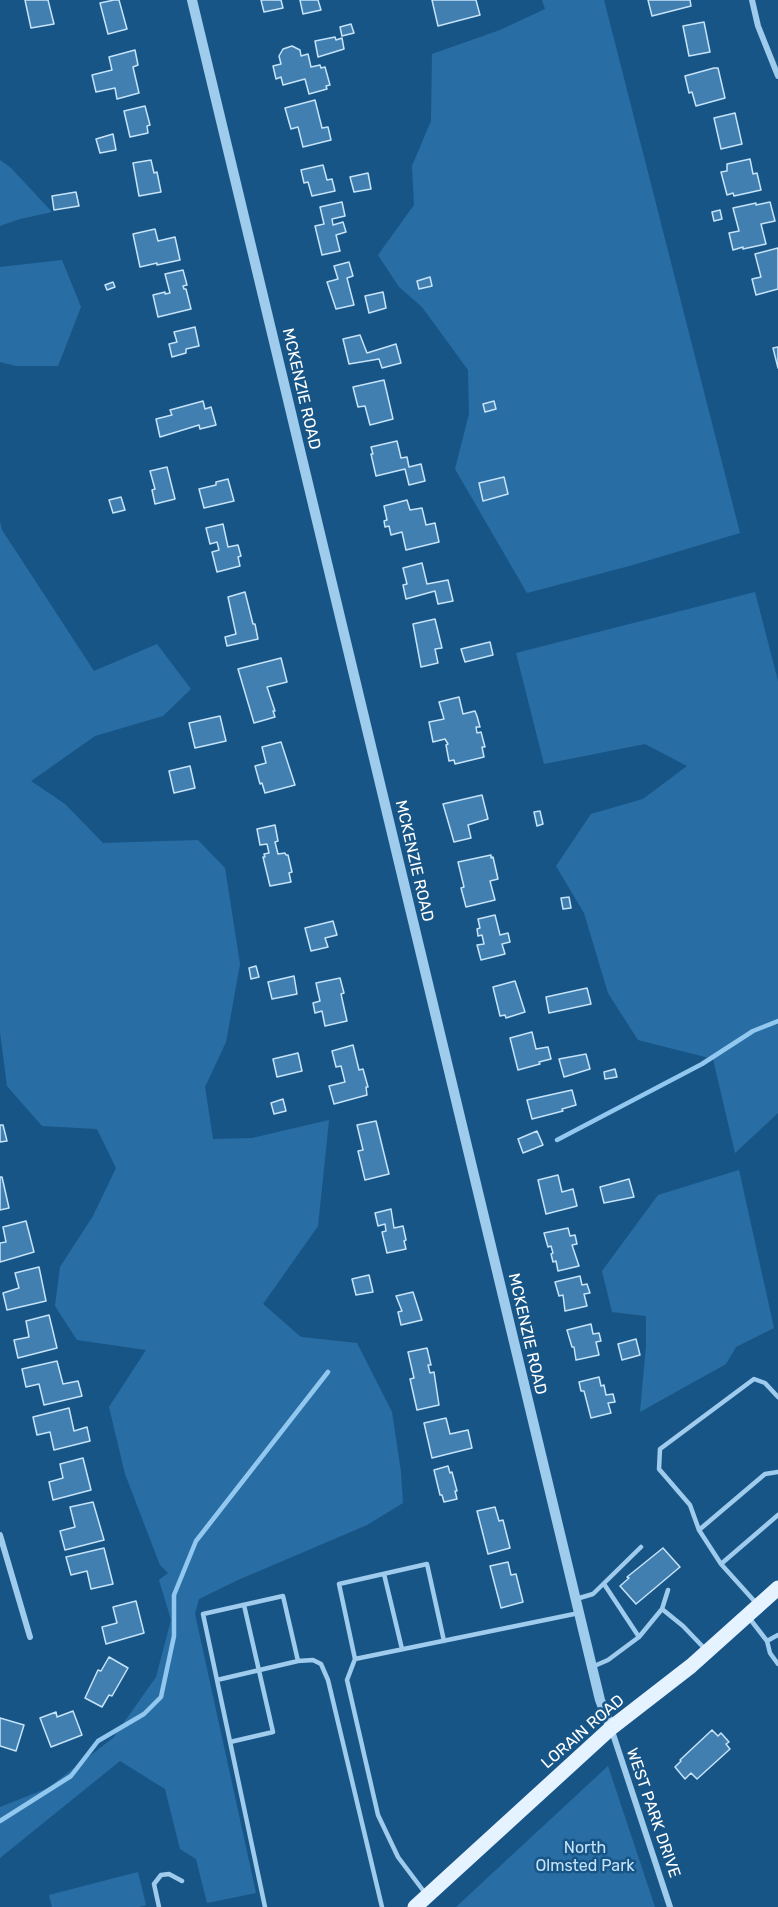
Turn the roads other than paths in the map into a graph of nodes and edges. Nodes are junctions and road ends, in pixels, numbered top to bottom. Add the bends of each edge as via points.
1 (192, 0) edge
2 (752, 0) edge
3 (778, 76) edge
4 (778, 1397) edge
5 (778, 1472) edge
6 (778, 1515) edge
7 (699, 1530) junction
8 (0, 1535) edge
9 (641, 1547) dead end
10 (721, 1564) junction
11 (384, 1574) junction
12 (604, 1584) junction
13 (778, 1588) edge
14 (668, 1590) dead end
15 (576, 1599) junction
16 (244, 1605) junction
17 (662, 1609) junction
18 (753, 1610) junction
19 (579, 1613) junction
20 (778, 1635) edge
21 (30, 1637) dead end
22 (639, 1637) junction
23 (444, 1641) junction
24 (766, 1641) junction
25 (402, 1649) junction
26 (707, 1651) junction
27 (355, 1659) junction
28 (298, 1661) junction
29 (778, 1665) edge
30 (592, 1667) junction
31 (258, 1670) junction
32 (217, 1680) junction
33 (611, 1728) junction
34 (230, 1742) junction
35 (182, 1881) dead end
36 (428, 1896) junction
37 (159, 1907) edge
38 (265, 1907) edge
39 (382, 1907) edge
40 (416, 1907) edge
41 (670, 1907) edge

1 - 15 street, MCKENZIE ROAD
2 - 3 street
4 - 7 lane via 765,1383 754,1380 660,1449 659,1469 690,1505
5 - 7 lane via 765,1474
6 - 10 lane
7 - 10 lane
8 - 21 street
9 - 12 lane
10 - 18 lane
11 - 23 lane via 427,1564
11 - 25 lane
11 - 27 lane via 339,1584
12 - 15 lane via 592,1594
12 - 22 lane
13 - 18 main road, LORAIN ROAD
14 - 17 lane
15 - 19 street, MCKENZIE ROAD
16 - 28 lane via 283,1596
16 - 31 lane
16 - 32 lane via 203,1614
17 - 22 lane
17 - 26 lane
18 - 24 lane
18 - 26 main road, LORAIN ROAD
19 - 23 lane
19 - 30 street, MCKENZIE ROAD
20 - 24 lane
22 - 30 lane
23 - 25 lane
24 - 29 lane
25 - 27 lane
26 - 33 main road, LORAIN ROAD
27 - 36 lane via 347,1680 378,1815 398,1857
28 - 31 lane
28 - 39 lane via 313,1660 325,1671
30 - 33 street, MCKENZIE ROAD
31 - 32 lane
31 - 34 lane via 273,1732
32 - 34 lane
33 - 36 main road, LORAIN ROAD
33 - 41 street, WEST PARK DRIVE
34 - 38 lane
35 - 37 lane via 169,1874 161,1875 154,1884
36 - 40 main road, LORAIN ROAD

